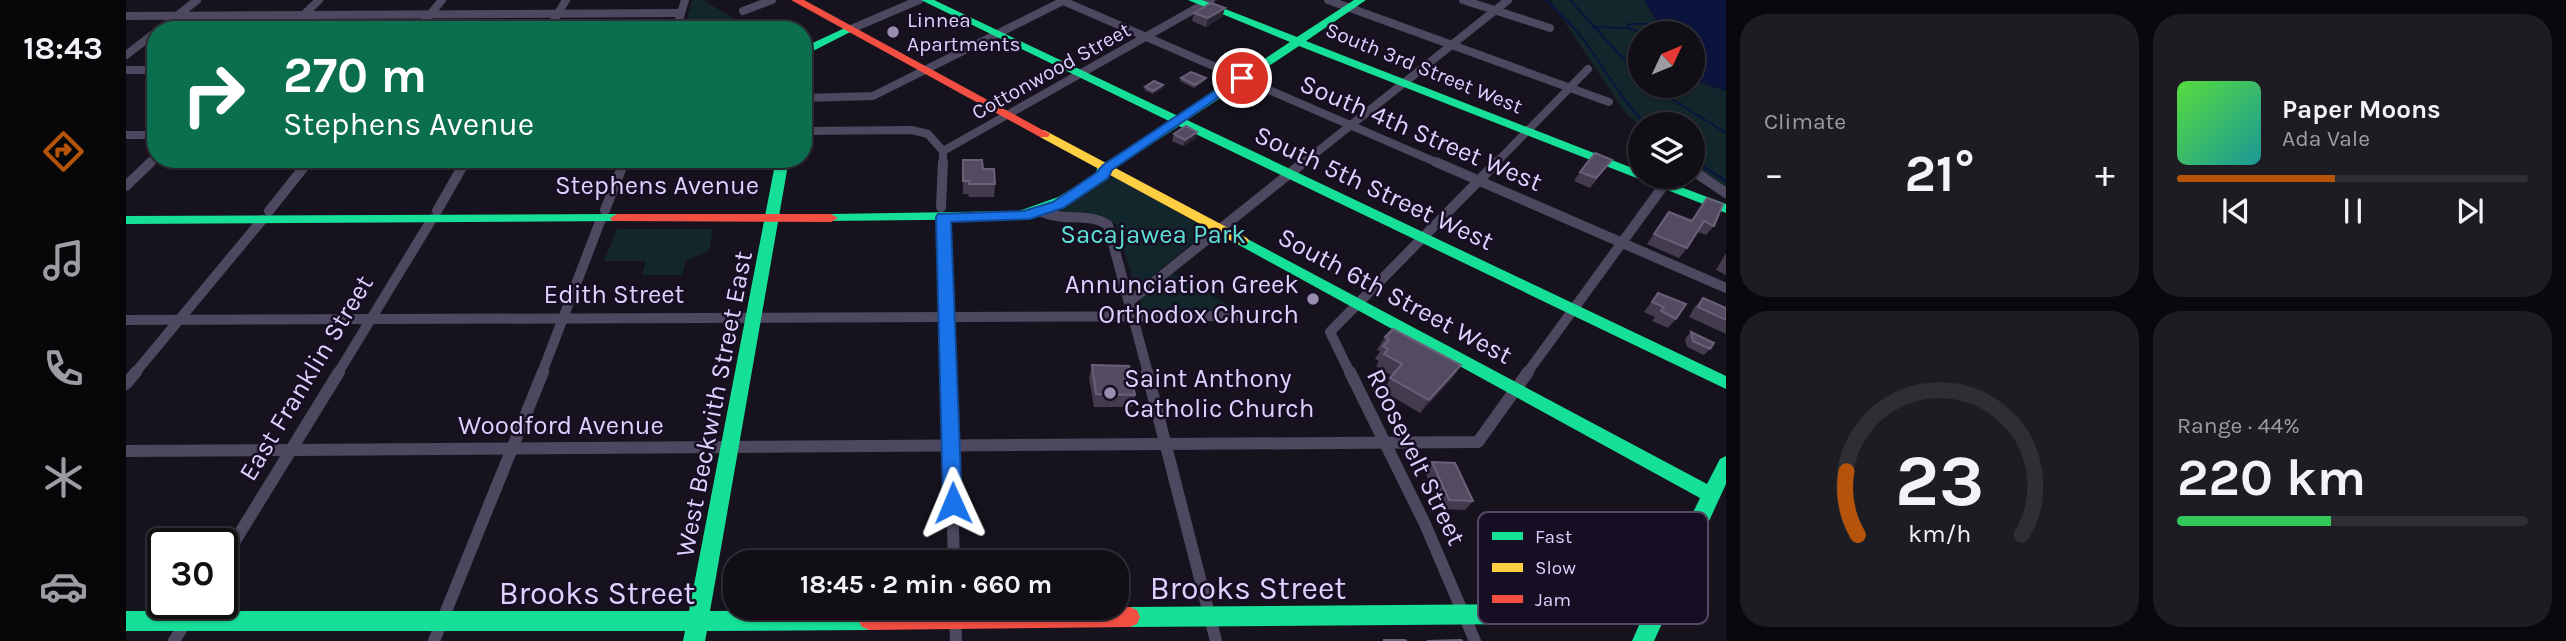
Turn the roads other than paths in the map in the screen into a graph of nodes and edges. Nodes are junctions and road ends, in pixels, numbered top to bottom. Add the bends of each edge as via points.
1 (197, 0) edge
2 (319, 0) edge
3 (442, 0) edge
4 (566, 0) edge
5 (685, 0) edge
6 (772, 0) edge
7 (796, 0) edge
8 (919, 0) edge
9 (926, 0) edge
10 (1063, 0) edge
11 (1328, 0) edge
12 (1463, 0) edge
13 (1508, 0) edge
14 (1203, 1) edge
15 (1355, 4) edge
16 (743, 11) dead end
17 (1495, 11) junction
18 (681, 13) junction
19 (557, 14) junction
20 (177, 15) junction
21 (303, 15) junction
22 (429, 15) junction
23 (126, 16) edge
24 (170, 21) edge
25 (297, 21) edge
26 (424, 21) edge
27 (553, 21) edge
28 (679, 21) edge
29 (1550, 28) dead end
30 (851, 29) junction
31 (996, 34) junction
32 (1147, 37) junction
33 (147, 39) edge
34 (1299, 41) junction
35 (1451, 45) junction
36 (812, 47) edge
37 (126, 55) edge
38 (1588, 69) dead end
39 (126, 70) edge
40 (147, 70) edge
41 (927, 70) junction
42 (1081, 75) junction
43 (1242, 78) junction
44 (1404, 83) junction
45 (1569, 87) junction
46 (812, 98) edge
47 (1609, 102) dead end
48 (1010, 115) junction
49 (1177, 120) junction
50 (1350, 126) junction
51 (812, 131) edge
52 (1525, 131) junction
53 (126, 135) edge
54 (147, 135) edge
55 (943, 151) junction
56 (147, 166) edge
57 (304, 168) edge
58 (462, 168) edge
59 (621, 168) edge
60 (782, 168) edge
61 (1105, 169) junction
62 (1628, 171) edge
63 (1289, 174) junction
64 (1705, 179) edge
65 (1477, 180) junction
66 (126, 186) edge
67 (1662, 189) edge
68 (1672, 189) edge
69 (1726, 193) edge
70 (1726, 209) edge
71 (126, 212) edge
72 (942, 212) junction
73 (1042, 212) junction
74 (774, 213) junction
75 (434, 215) junction
76 (603, 215) junction
77 (265, 216) junction
78 (126, 220) edge
79 (1222, 230) junction
80 (1421, 238) junction
81 (1620, 242) junction
82 (1726, 288) edge
83 (1130, 301) junction
84 (1357, 302) junction
85 (1573, 309) junction
86 (753, 316) junction
87 (947, 316) junction
88 (1233, 316) dead end
89 (565, 317) junction
90 (1132, 318) junction
91 (372, 319) junction
92 (126, 320) edge
93 (178, 320) junction
94 (1726, 383) edge
95 (126, 384) edge
96 (1516, 389) junction
97 (1384, 441) junction
98 (1167, 444) junction
99 (951, 445) junction
100 (732, 447) junction
101 (511, 448) junction
102 (292, 450) junction
103 (126, 451) edge
104 (1726, 464) edge
105 (1719, 499) edge
106 (1708, 519) edge
107 (238, 536) edge
108 (954, 550) edge
109 (1129, 614) edge
110 (1210, 615) junction
111 (1463, 615) junction
112 (1478, 615) edge
113 (187, 620) junction
114 (727, 620) edge
115 (955, 620) edge
116 (126, 621) edge
117 (698, 621) junction
118 (441, 622) junction
119 (1651, 624) edge
120 (174, 641) edge
121 (434, 641) edge
122 (694, 641) edge
123 (956, 641) edge
124 (1216, 641) edge
125 (1475, 641) edge
126 (1643, 641) edge

1 - 20 street
2 - 21 street
3 - 22 street
4 - 19 street
5 - 18 street
6 - 16 street
7 - 30 main road, South 6th Street West
8 - 30 street
9 - 31 main road, South 5th Street West
10 - 31 street
10 - 32 street, South 4th Street West
11 - 15 street
12 - 17 street
13 - 17 street
14 - 32 street, Cottonwood Street
14 - 34 main road, South 3rd Street West
15 - 34 main road
15 - 35 street
17 - 29 street
17 - 35 street
18 - 19 street
18 - 28 street
19 - 22 street
19 - 27 street
20 - 21 street
20 - 23 street
20 - 24 street
21 - 22 street
21 - 25 street
22 - 26 street
30 - 36 main road
30 - 41 main road, South 6th Street West
31 - 41 street
31 - 42 main road, South 5th Street West
32 - 42 street, Cottonwood Street
32 - 43 street, South 4th Street West
33 - 37 street
34 - 43 main road
34 - 44 main road, South 3rd Street West
35 - 44 street
35 - 45 street
38 - 45 street
39 - 40 street
41 - 46 street via 873,96
41 - 48 main road, South 6th Street West
42 - 48 street, Cottonwood Street
42 - 49 main road, South 5th Street West
43 - 49 main road
43 - 50 street, South 4th Street West
44 - 50 street
44 - 52 main road, South 3rd Street West
45 - 47 street
45 - 52 street
48 - 55 street, Cottonwood Street
48 - 61 main road, South 6th Street West
49 - 61 main road
49 - 63 main road, South 5th Street West
50 - 63 street
50 - 65 street, South 4th Street West
51 - 55 street via 912,130 928,134
52 - 62 main road, South 3rd Street West
52 - 65 street
53 - 54 street
55 - 72 street
56 - 66 street
57 - 77 street
58 - 75 street, East Franklin Street
59 - 76 street
60 - 74 main road, West Beckwith Street East
61 - 72 main road, Stephens Avenue via 1094,170 1051,199 1032,205
61 - 73 main road, Stephens Avenue via 1103,175
61 - 79 main road, South 6th Street West
63 - 79 street
63 - 80 main road, South 5th Street West
64 - 69 street
65 - 80 street
65 - 81 street, South 4th Street West
67 - 81 street
68 - 70 main road, South 3rd Street West
71 - 77 main road, Stephens Avenue
72 - 73 main road, Stephens Avenue via 1003,217
72 - 74 main road, Stephens Avenue
72 - 87 street
73 - 83 street, Stephens Avenue via 1051,218 1105,221
74 - 76 main road, Stephens Avenue
74 - 86 main road, West Beckwith Street East
75 - 76 main road, Stephens Avenue
75 - 77 main road, Stephens Avenue
75 - 91 street, East Franklin Street
76 - 89 street
77 - 78 main road, Stephens Avenue
77 - 93 street
79 - 83 street
79 - 84 main road, South 6th Street West
80 - 84 street
80 - 85 main road, South 5th Street West
81 - 82 street, South 4th Street West
81 - 85 street
83 - 90 street
84 - 96 main road, South 6th Street West
84 - 97 street, Roosevelt Street via 1330,332
85 - 94 main road, South 5th Street West
85 - 96 street
86 - 87 street, Edith Street
86 - 89 street, Edith Street
86 - 100 main road, West Beckwith Street East
87 - 90 street, Edith Street
87 - 99 street
88 - 90 street, Edith Street
89 - 91 street, Edith Street
89 - 101 street
90 - 98 street
91 - 93 street, Edith Street
91 - 102 street, East Franklin Street
92 - 93 street, Edith Street
93 - 95 street
96 - 97 street, Woodford Avenue via 1478,442
96 - 105 main road, South 6th Street West
97 - 98 street, Woodford Avenue
97 - 111 street, Roosevelt Street
98 - 99 street, Woodford Avenue
98 - 110 street
99 - 100 street, Woodford Avenue
99 - 108 street
100 - 101 street, Woodford Avenue
100 - 117 main road, West Beckwith Street East
101 - 102 street, Woodford Avenue
101 - 118 street
102 - 103 street, Woodford Avenue
102 - 107 street, East Franklin Street
104 - 105 main road
105 - 106 main road
109 - 110 main road, Brooks Street
110 - 111 main road, Brooks Street
110 - 124 street
111 - 112 main road, Brooks Street
111 - 125 street, Roosevelt Street
113 - 116 main road, Brooks Street
113 - 118 main road, Brooks Street
113 - 120 street
114 - 117 main road, Brooks Street
115 - 123 street
117 - 118 main road, Brooks Street
117 - 122 main road, West Beckwith Street East
118 - 121 street
119 - 126 main road

